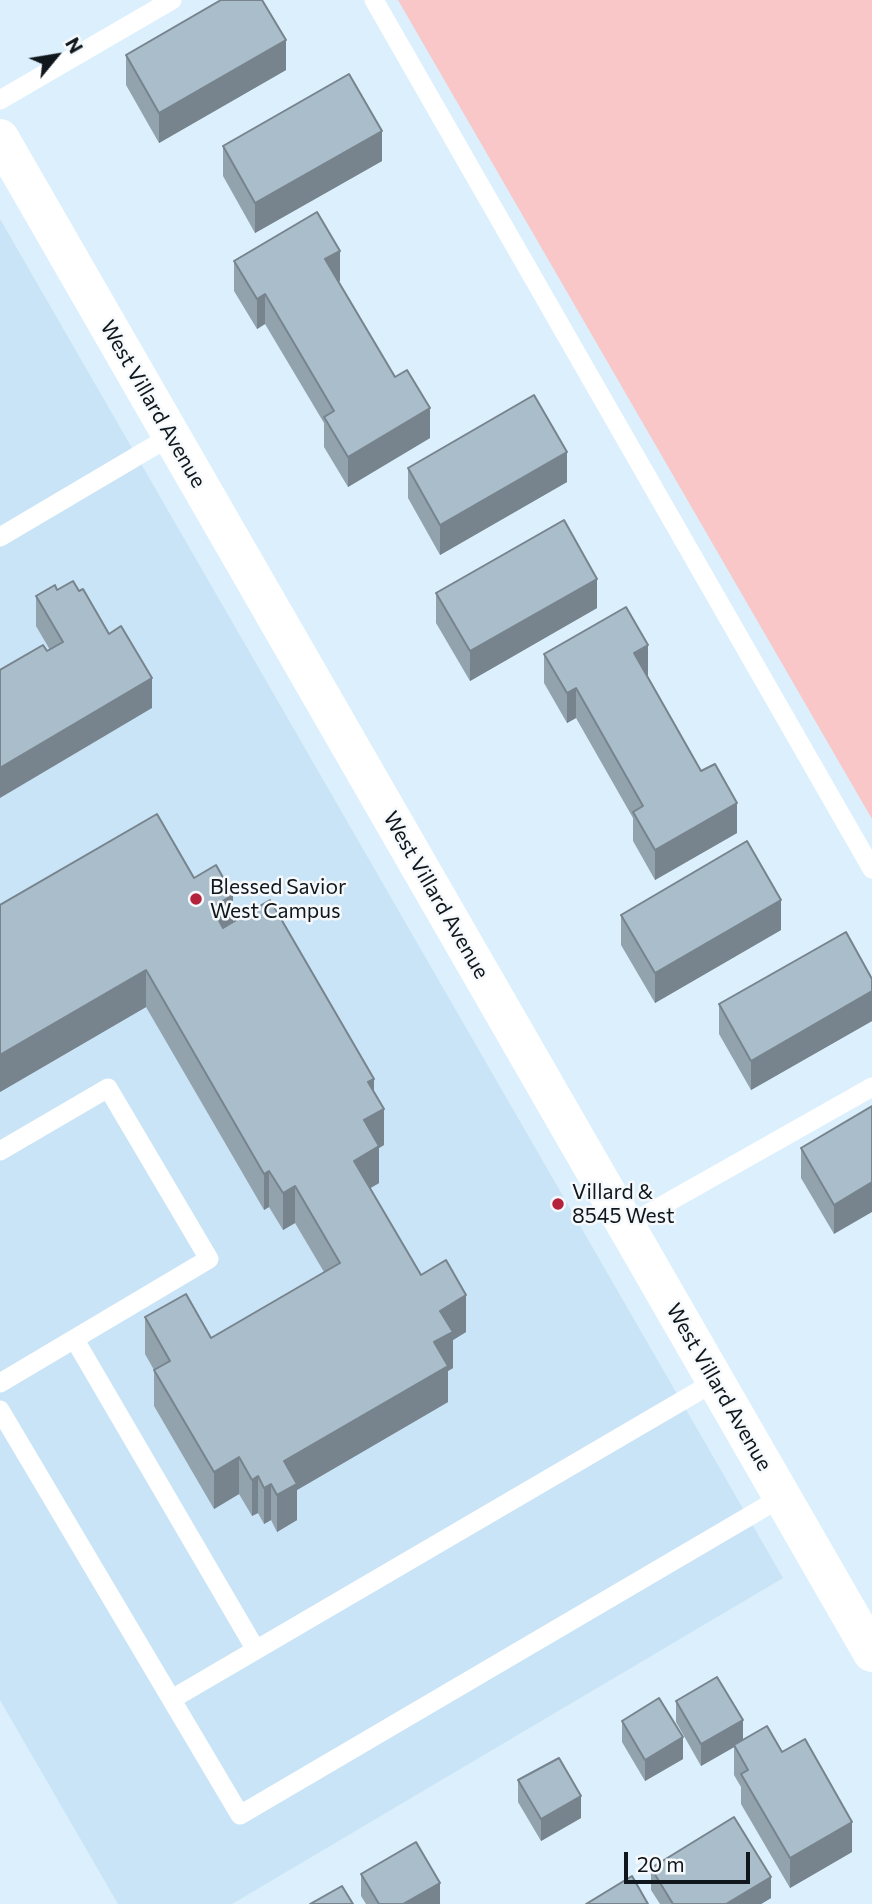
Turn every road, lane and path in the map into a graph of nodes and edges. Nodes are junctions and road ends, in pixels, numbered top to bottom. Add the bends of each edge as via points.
1 (172, 0) edge
2 (374, 0) edge
3 (0, 100) edge
4 (0, 138) edge
5 (172, 436) junction
6 (0, 537) edge
7 (872, 869) edge
8 (872, 1087) edge
9 (0, 1152) edge
10 (626, 1226) junction
11 (75, 1339) junction
12 (716, 1381) junction
13 (0, 1383) edge
14 (0, 1410) edge
15 (782, 1497) junction
16 (256, 1650) junction
17 (872, 1653) edge
18 (172, 1699) junction

1 - 3 lane
2 - 7 lane
4 - 5 street, West Villard Avenue
5 - 6 lane
5 - 10 street, West Villard Avenue
8 - 10 lane
9 - 11 lane via 108,1088 209,1259
10 - 12 street, West Villard Avenue
11 - 13 lane
11 - 16 lane
12 - 15 street, West Villard Avenue
12 - 16 lane
14 - 18 lane
15 - 17 street, West Villard Avenue
15 - 18 lane via 240,1815
16 - 18 lane

